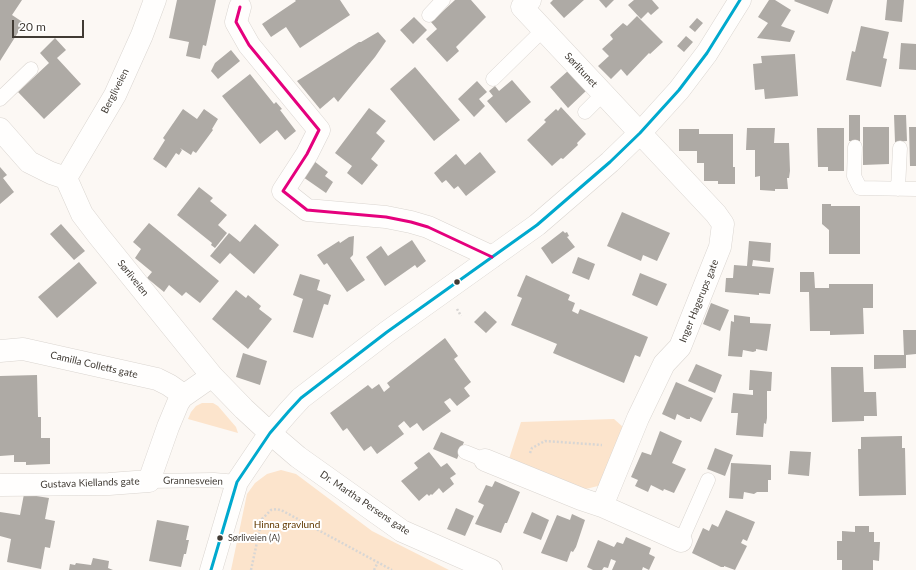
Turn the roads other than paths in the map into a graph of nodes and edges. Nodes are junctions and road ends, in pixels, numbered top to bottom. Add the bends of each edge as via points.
1 (155, 0) edge
2 (443, 0) edge
3 (740, 0) edge
4 (522, 2) edge
5 (240, 7) dead end
6 (429, 15) dead end
7 (543, 30) junction
8 (31, 69) dead end
9 (493, 79) dead end
10 (603, 94) junction
11 (0, 99) edge
12 (585, 112) dead end
13 (0, 129) edge
14 (640, 133) junction
15 (855, 147) dead end
16 (900, 148) dead end
17 (66, 178) junction
18 (898, 189) junction
19 (916, 189) edge
20 (492, 257) junction
21 (0, 351) edge
22 (212, 376) junction
23 (182, 397) junction
24 (270, 432) junction
25 (465, 452) dead end
26 (485, 460) joint
27 (708, 480) dead end
28 (149, 481) junction
29 (237, 482) junction
30 (0, 485) edge
31 (602, 506) junction
32 (681, 541) joint
33 (211, 570) edge
34 (491, 570) edge

1 - 17 street, Bergliveien via 114,95
2 - 6 lane
3 - 14 street, Grannesveien via 694,70
4 - 7 street, Sørlitunet
5 - 20 street via 236,22 249,45 319,130 283,191 307,210 379,216 411,222
7 - 9 lane
7 - 10 street, Sørlitunet
8 - 11 lane
10 - 12 lane
10 - 14 street, Sørlitunet
13 - 17 street via 29,162
14 - 20 street, Grannesveien via 557,209
14 - 31 street, Inger Hagerups gate via 716,214 722,224 720,247 680,347 664,364 638,418
15 - 18 lane via 854,176 860,188
16 - 18 lane
17 - 22 street, Sørliveien via 82,214
18 - 19 lane
20 - 24 street, Grannesveien via 342,365 301,398
21 - 23 street, Camilla Colletts gate via 24,349 157,380 169,385
22 - 23 street, Gustava Kiellands gate
22 - 24 street, Sørliveien via 244,410
23 - 28 street, Gustava Kiellands gate via 168,427
24 - 29 street, Grannesveien
24 - 34 street, Dr. Martha Persens gate via 298,457 402,531
25 - 26 lane
26 - 31 street
27 - 32 lane
28 - 29 lane, Grannesveien
28 - 30 street, Gustava Kiellands gate
29 - 33 street, Grannesveien
31 - 32 street

